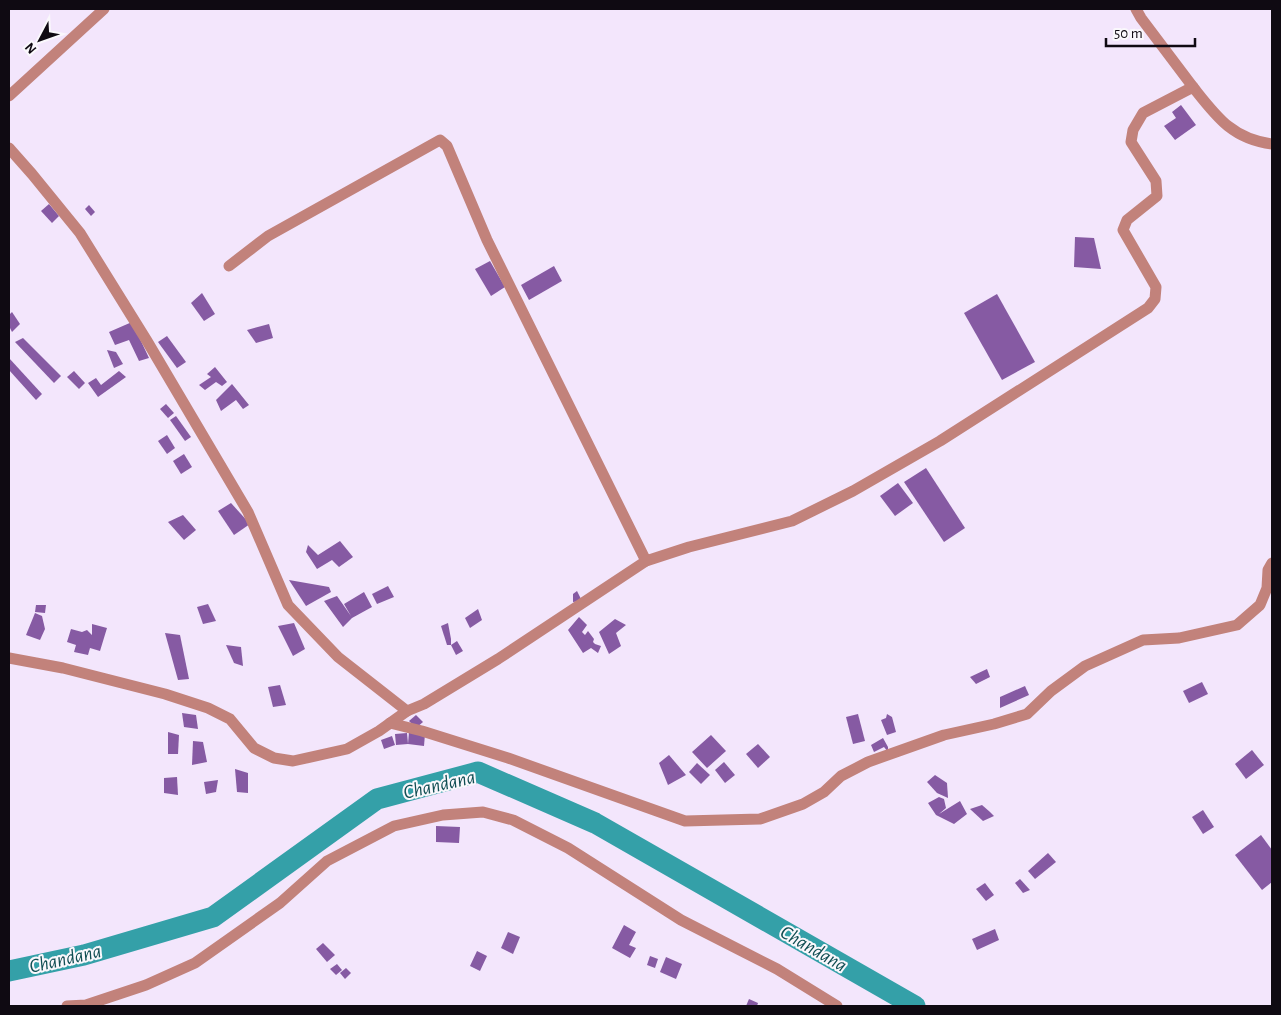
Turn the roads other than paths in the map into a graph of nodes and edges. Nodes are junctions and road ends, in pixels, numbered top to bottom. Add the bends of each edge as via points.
1 (104, 9) edge
2 (1136, 9) edge
3 (1193, 87) junction
4 (9, 96) edge
5 (1272, 144) edge
6 (9, 148) edge
7 (229, 266) dead end
8 (646, 561) junction
9 (1272, 563) edge
10 (9, 658) edge
11 (407, 710) junction
12 (390, 723) junction
13 (67, 1006) edge
14 (837, 1006) edge

1 - 4 street
2 - 3 street
3 - 5 street via 1216,115 1237,133
3 - 8 street via 1143,113 1133,130 1132,142 1156,181 1156,196 1127,220 1123,230 1156,287 1155,299 1148,308 940,441 853,492 792,521
6 - 11 street via 80,233 147,341 248,512 288,605 338,657
7 - 8 street via 268,236 440,140 447,146 487,240
8 - 11 street via 498,659 424,704
9 - 12 street via 1260,605 1237,625 1179,638 1143,640 1085,666 1027,714 944,735 868,762 841,776 824,792 803,804 760,819 685,821 508,758
10 - 12 street via 63,668 208,708 230,719 254,748 274,758 293,761 347,749
11 - 12 street
13 - 14 street via 86,1005 146,985 195,963 280,903 327,861 394,826 443,815 483,812 514,820 568,848 681,920 777,969

